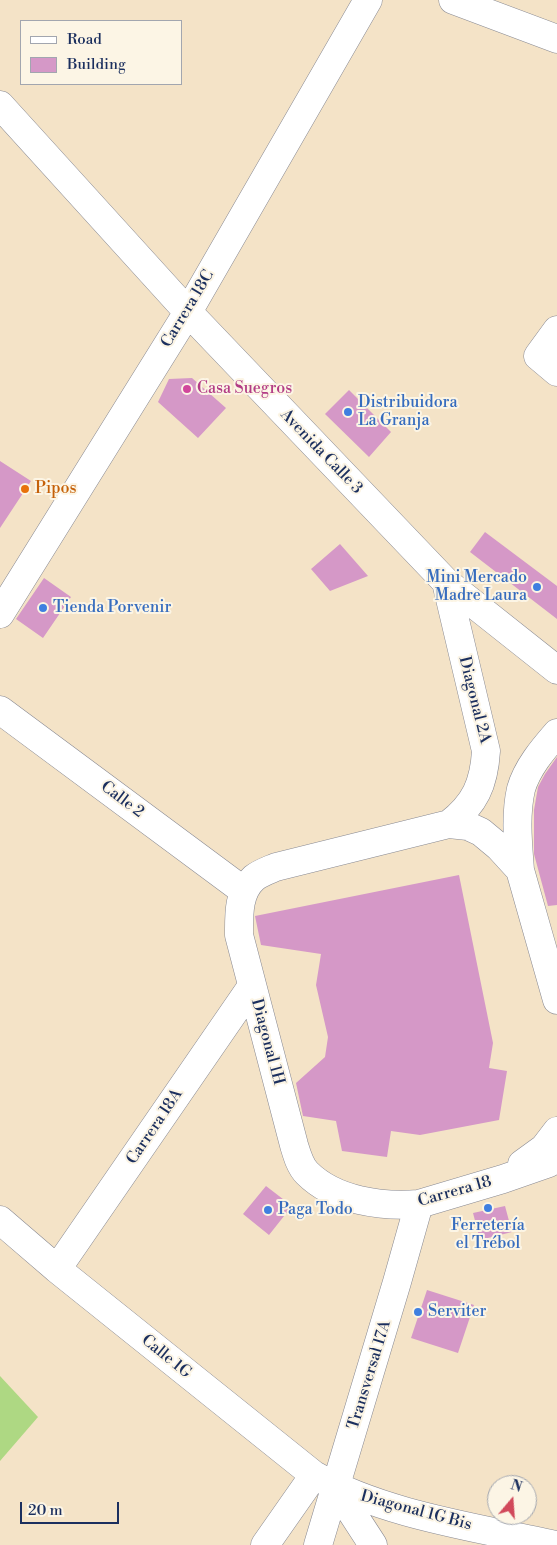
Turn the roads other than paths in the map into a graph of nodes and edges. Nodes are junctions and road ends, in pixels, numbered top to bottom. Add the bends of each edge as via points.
1 (368, 0) edge
2 (453, 0) edge
3 (557, 39) edge
4 (0, 105) edge
5 (188, 312) junction
6 (557, 330) edge
7 (547, 364) edge
8 (446, 582) junction
9 (0, 614) edge
10 (557, 670) edge
11 (0, 710) edge
12 (557, 733) edge
13 (449, 824) junction
14 (520, 870) junction
15 (244, 891) junction
16 (252, 986) junction
17 (557, 1000) edge
18 (557, 1131) edge
19 (557, 1158) edge
20 (557, 1177) edge
21 (503, 1179) junction
22 (321, 1184) joint
23 (419, 1204) junction
24 (0, 1220) edge
25 (57, 1269) junction
26 (325, 1482) junction
27 (265, 1545) edge
28 (318, 1545) edge
29 (373, 1545) edge
30 (555, 1545) edge

1 - 5 street, Carrera 18C
2 - 3 street
4 - 5 street, Avenida Calle 3
5 - 8 street, Avenida Calle 3
5 - 9 street, Carrera 18C
6 - 7 street
8 - 10 street, Avenida Calle 3
8 - 13 street, Diagonal 2A via 486,752 485,767 472,802
11 - 15 street, Calle 2
12 - 14 street via 532,766 522,788 517,830
13 - 14 street via 468,826 481,832
13 - 15 street via 276,867 255,877
14 - 17 street
15 - 16 street, Diagonal 1H via 238,935
16 - 22 street, Diagonal 1H via 299,1161 306,1172
16 - 25 street, Carrera 18A
18 - 21 street, Carrera 18 via 544,1148
19 - 21 street, Carrera 18
20 - 21 street, Carrera 18
21 - 23 street, Carrera 18
22 - 23 street, Carrera 18 via 368,1203 389,1206
23 - 26 street, Transversal 17A
24 - 25 street, Calle 1G
25 - 26 street, Calle 1G
26 - 27 street
26 - 28 street, Transversal 17A
26 - 29 street
26 - 30 street, Diagonal 1G Bis via 401,1510

